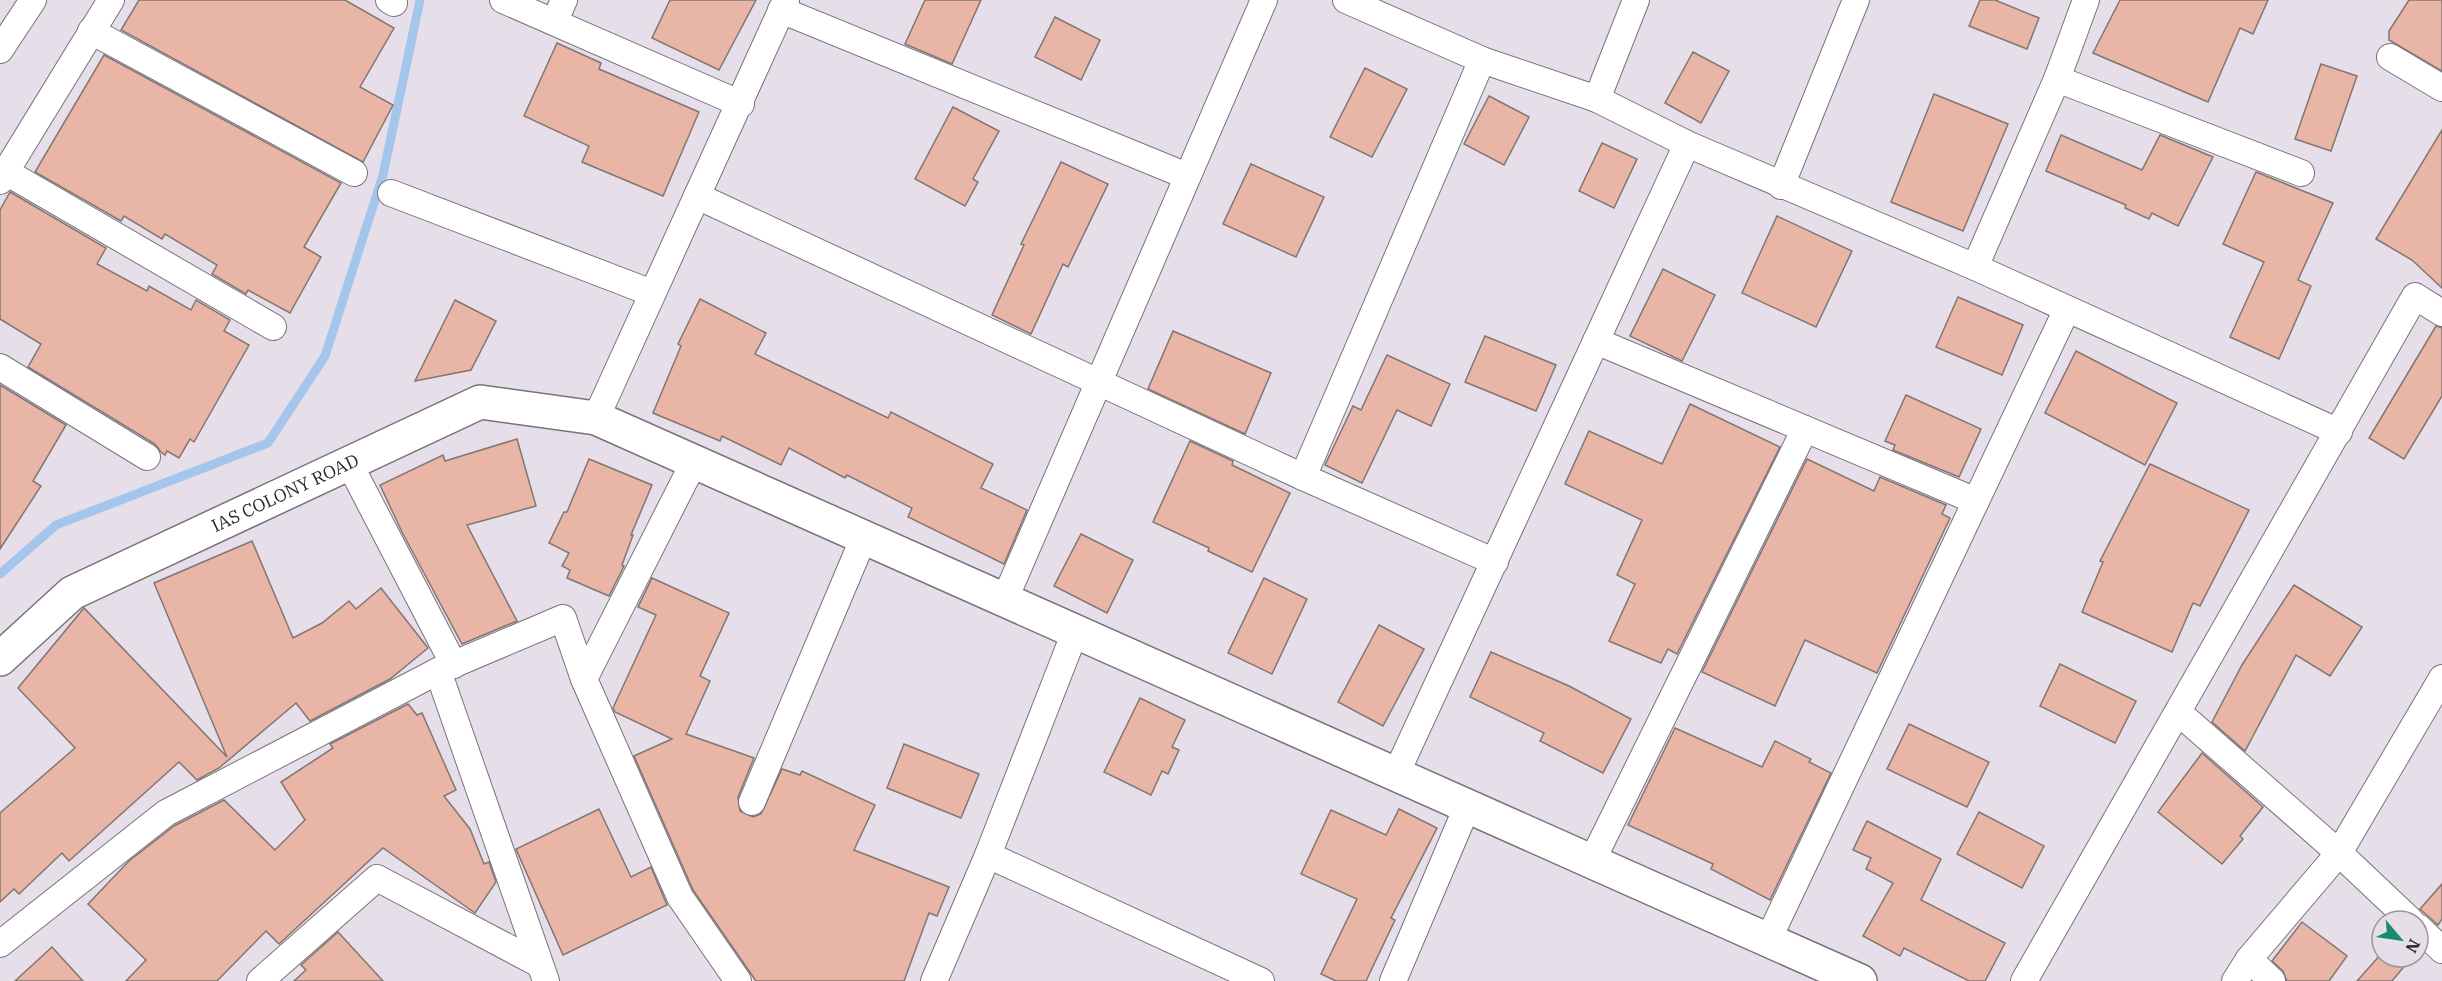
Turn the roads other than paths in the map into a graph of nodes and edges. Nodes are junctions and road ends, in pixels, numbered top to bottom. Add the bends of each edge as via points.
1 (33, 0) edge
2 (111, 0) edge
3 (503, 0) edge
4 (1264, 0) edge
5 (1346, 0) edge
6 (1636, 0) edge
7 (1856, 0) edge
8 (2086, 0) edge
9 (784, 5) edge
10 (560, 11) edge
11 (91, 31) junction
12 (0, 50) edge
13 (2390, 57) dead end
14 (1482, 60) junction
15 (2057, 79) junction
16 (2442, 88) edge
17 (1597, 99) junction
18 (741, 104) junction
19 (1687, 144) junction
20 (354, 173) dead end
21 (2301, 173) dead end
22 (3, 176) edge
23 (1187, 176) junction
24 (1781, 186) junction
25 (390, 193) dead end
26 (697, 196) junction
27 (1975, 267) junction
28 (652, 293) junction
29 (2067, 309) junction
30 (2442, 313) edge
31 (273, 327) dead end
32 (1596, 341) junction
33 (0, 367) edge
34 (1098, 381) junction
35 (596, 418) junction
36 (1805, 429) junction
37 (2339, 432) junction
38 (147, 457) dead end
39 (694, 462) junction
40 (350, 463) junction
41 (1303, 477) junction
42 (1976, 501) junction
43 (864, 537) junction
44 (1495, 562) junction
45 (1004, 601) junction
46 (1075, 632) junction
47 (0, 659) edge
48 (446, 668) junction
49 (584, 679) junction
50 (2439, 692) edge
51 (2178, 712) junction
52 (1396, 774) junction
53 (752, 802) dead end
54 (1467, 807) junction
55 (2339, 854) junction
56 (988, 855) junction
57 (1591, 863) junction
58 (2398, 909) edge
59 (2430, 938) edge
60 (1768, 940) junction
61 (0, 944) edge
62 (2442, 950) edge
63 (2249, 959) junction
64 (543, 973) edge
65 (260, 981) edge
66 (738, 981) edge
67 (934, 981) edge
68 (1262, 981) edge
69 (1393, 981) edge
70 (1860, 981) edge
71 (2024, 981) edge
72 (2235, 981) edge
73 (2272, 981) edge

1 - 12 street
2 - 11 street
3 - 10 street
4 - 23 street
5 - 14 street
6 - 17 street
7 - 24 street
8 - 15 street
9 - 18 street
9 - 23 street
10 - 18 street
11 - 20 street
11 - 22 street
13 - 16 street
14 - 17 street
14 - 41 street
15 - 21 street
15 - 27 street
17 - 19 street
18 - 26 street
19 - 24 street
19 - 32 street
22 - 31 street
23 - 34 street
24 - 27 street
25 - 28 street
26 - 28 street
26 - 34 street
27 - 29 street
28 - 35 street
29 - 37 street
29 - 42 street
30 - 37 street via 2415,297
32 - 36 street
32 - 44 street
33 - 38 street
34 - 41 street
34 - 45 street
35 - 39 street, IAS COLONY ROAD
35 - 40 street, IAS COLONY ROAD via 480,402
36 - 42 street
36 - 57 street
37 - 51 street
39 - 43 street, IAS COLONY ROAD
39 - 49 street
40 - 47 street, IAS COLONY ROAD via 72,593
40 - 48 street
41 - 44 street
42 - 60 street
43 - 45 street, IAS COLONY ROAD
43 - 53 street
44 - 52 street
45 - 46 street, IAS COLONY ROAD
46 - 52 street, IAS COLONY ROAD
46 - 56 street
48 - 49 street via 563,618
48 - 61 street via 166,813
48 - 64 street
49 - 66 street via 680,897
50 - 55 street
51 - 55 street
51 - 71 street
52 - 54 street, IAS COLONY ROAD
54 - 57 street, IAS COLONY ROAD
54 - 69 street
55 - 58 street
55 - 63 street
56 - 67 street
56 - 68 street
57 - 60 street, IAS COLONY ROAD
59 - 62 street
60 - 70 street, IAS COLONY ROAD
63 - 72 street
63 - 73 street
64 - 65 street via 377,878

